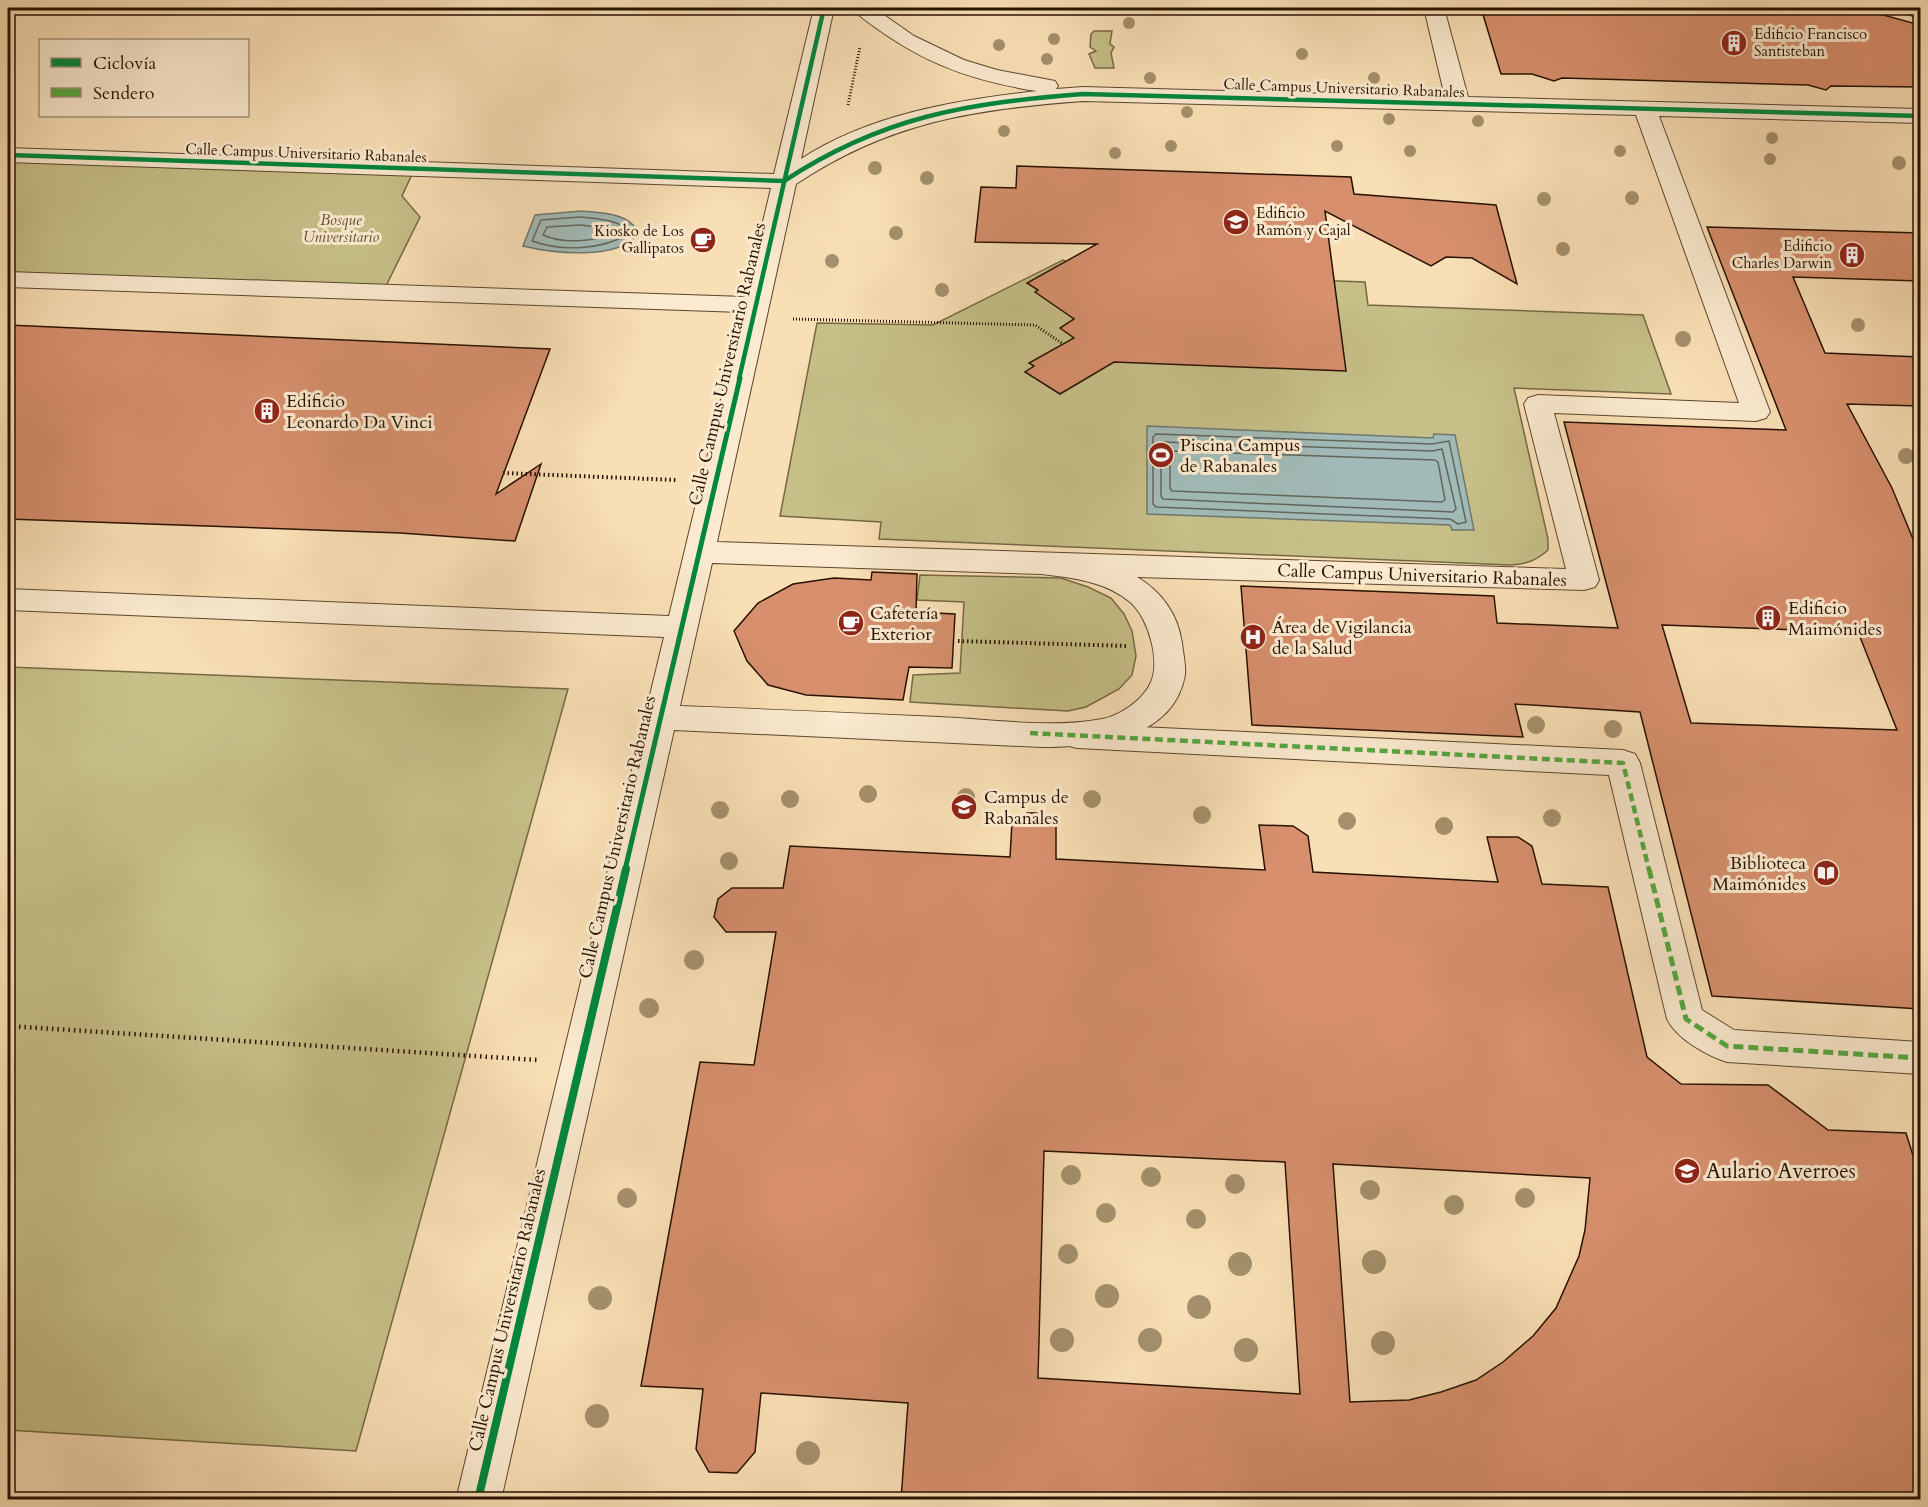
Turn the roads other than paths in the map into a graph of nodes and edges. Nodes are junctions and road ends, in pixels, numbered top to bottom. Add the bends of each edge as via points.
1 (824, 8) edge
2 (862, 8) edge
3 (1434, 8) edge
4 (1907, 8) edge
5 (1920, 12) edge
6 (1123, 93) junction
7 (1458, 103) junction
8 (1645, 108) junction
9 (1920, 116) edge
10 (8, 155) edge
11 (784, 181) junction
12 (8, 279) edge
13 (755, 312) junction
14 (700, 552) junction
15 (1041, 564) junction
16 (11, 606) edge
17 (682, 627) junction
18 (660, 717) junction
19 (1030, 733) junction
20 (1920, 1058) edge
21 (478, 1500) edge

1 - 11 street, Calle Campus Universitario Rabanales
2 - 6 street, Calle Campus Universitario Rabanales via 906,41 979,72 1035,85
3 - 7 street, Calle Campus Universitario Rabanales
4 - 5 street
6 - 7 street, Calle Campus Universitario Rabanales
6 - 11 street, Calle Campus Universitario Rabanales via 981,103 925,115 853,141
7 - 8 street, Calle Campus Universitario Rabanales
8 - 9 street, Calle Campus Universitario Rabanales
8 - 15 street, Calle Campus Universitario Rabanales via 1756,412 1538,404 1584,580
10 - 11 street, Calle Campus Universitario Rabanales
11 - 13 street, Calle Campus Universitario Rabanales
12 - 13 street, Calle Campus Universitario Rabanales
13 - 14 street, Calle Campus Universitario Rabanales
14 - 15 street, Calle Campus Universitario Rabanales
14 - 17 street, Calle Campus Universitario Rabanales
15 - 19 street, Calle Campus Universitario Rabanales via 1080,568 1115,578 1138,592 1153,605 1165,626 1169,674 1151,707 1128,722 1102,732
16 - 17 street
17 - 18 street, Calle Campus Universitario Rabanales
18 - 19 street, Calle Campus Universitario Rabanales
18 - 21 street, Calle Campus Universitario Rabanales
19 - 20 street, Calle Campus Universitario Rabanales via 1623,763 1686,1019 1726,1046

